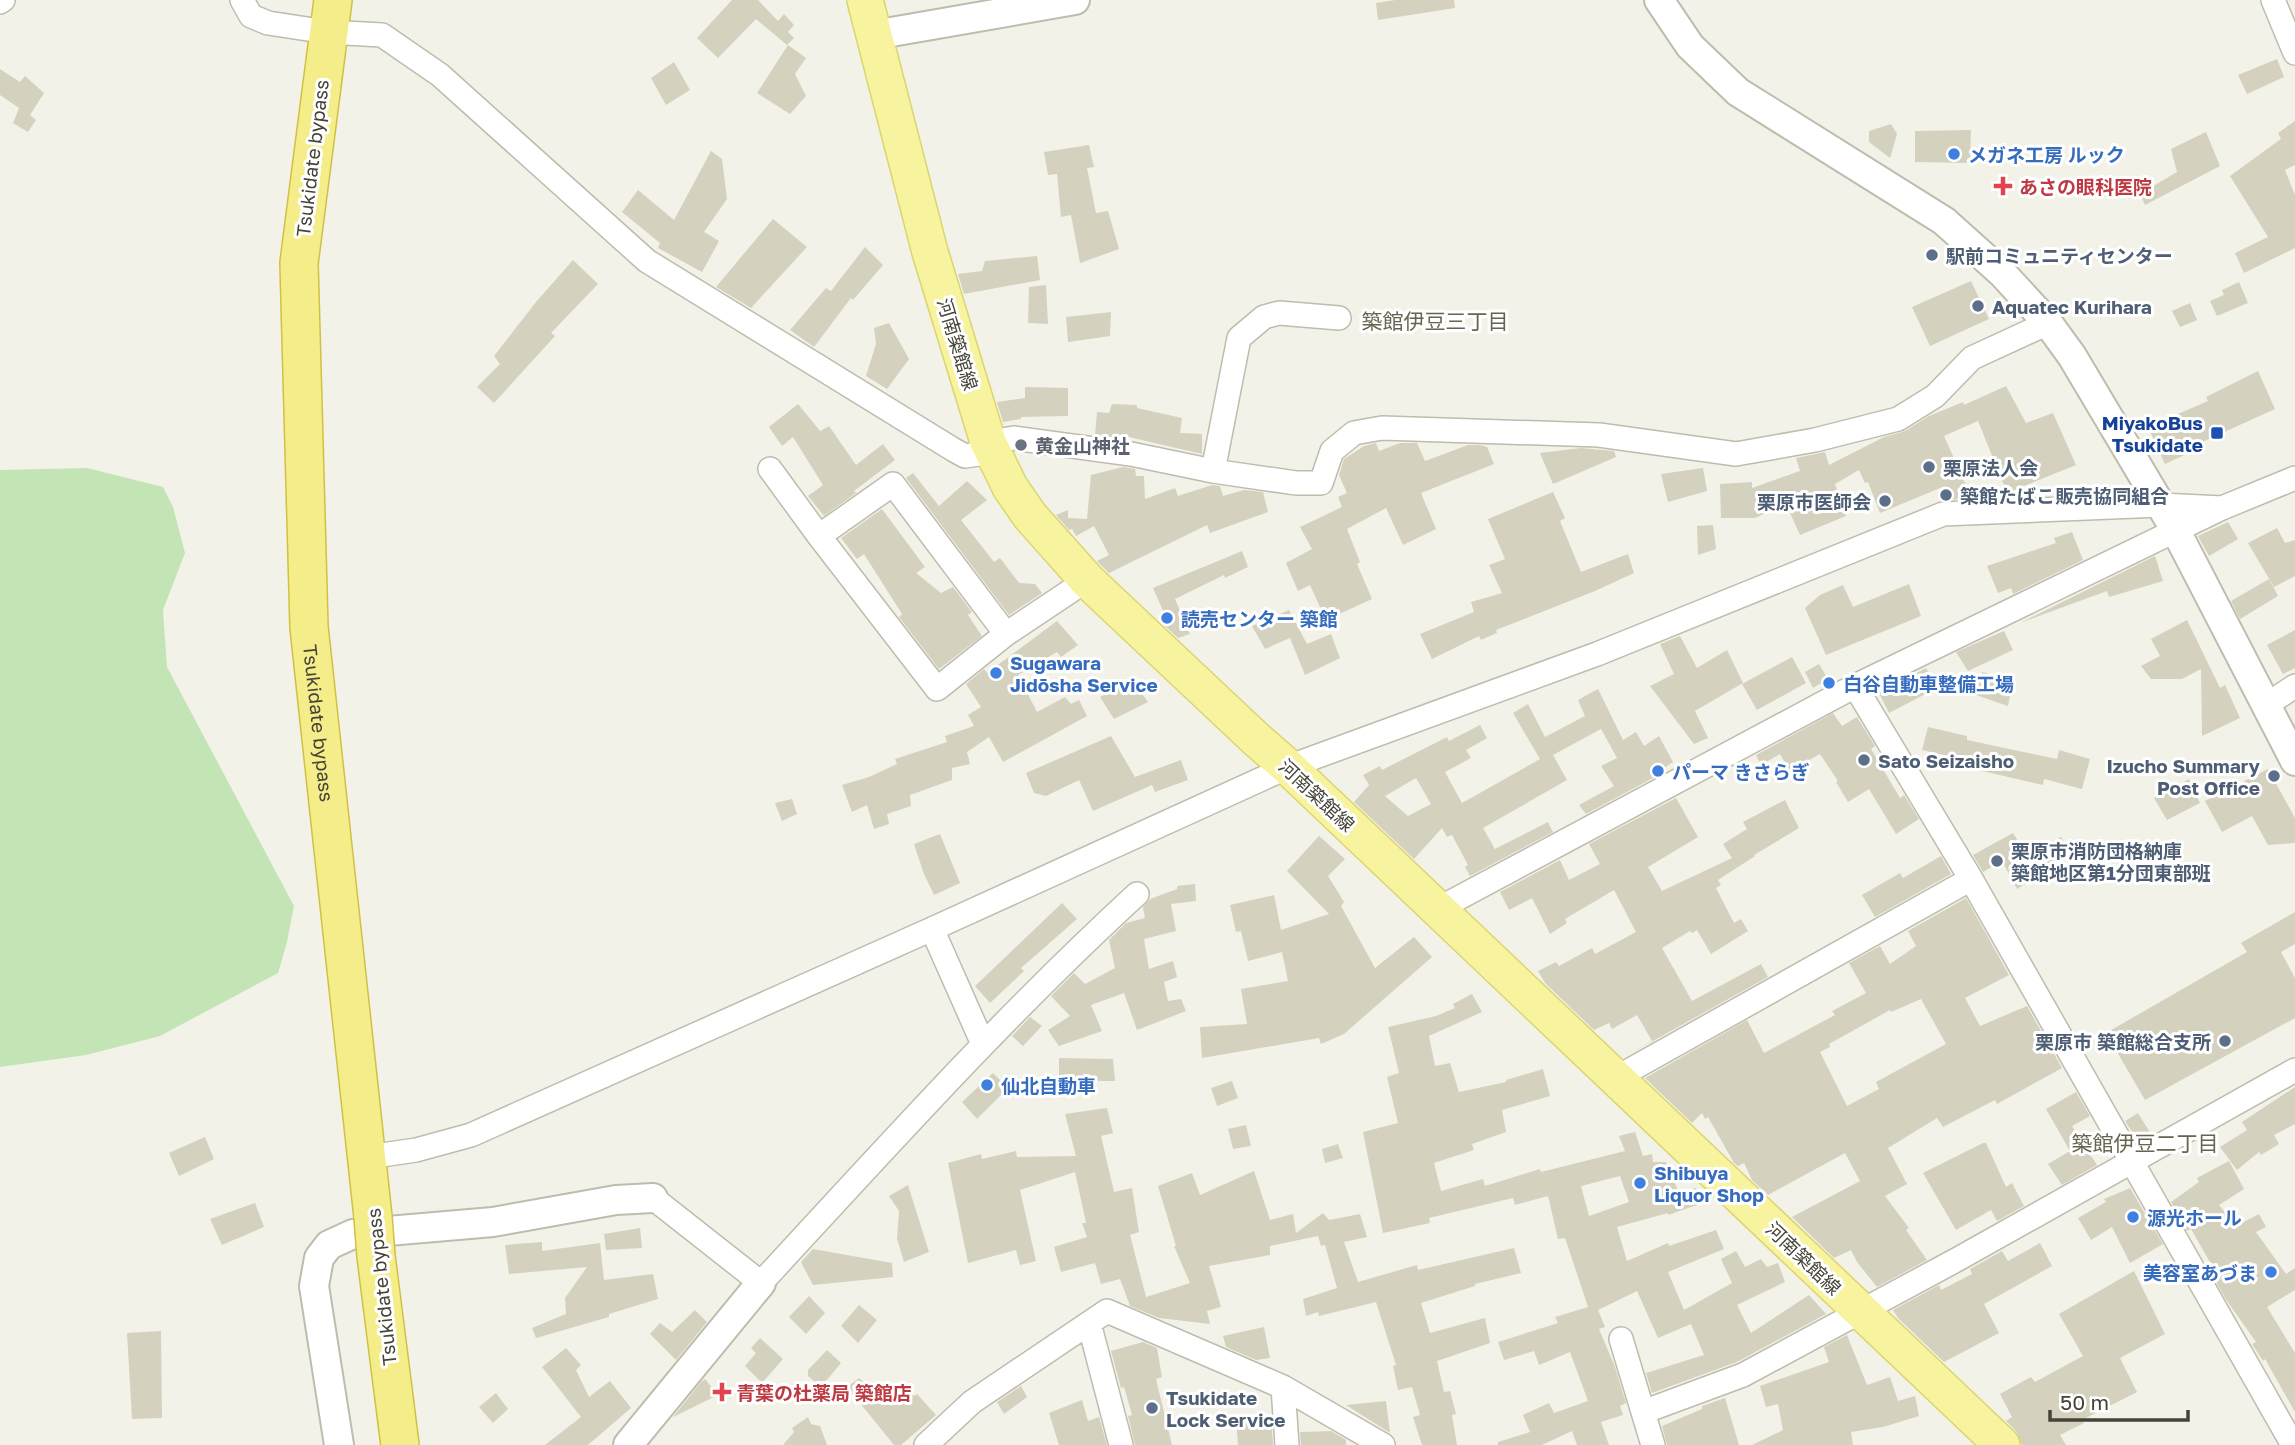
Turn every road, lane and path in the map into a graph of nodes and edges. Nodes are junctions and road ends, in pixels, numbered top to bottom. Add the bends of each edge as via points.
1 (242, 0) edge
2 (865, 0) edge
3 (1075, 0) edge
4 (1659, 0) edge
5 (2273, 0) edge
6 (330, 16) edge
7 (874, 35) junction
8 (2295, 54) edge
9 (1339, 318) dead end
10 (2048, 323) junction
11 (990, 447) junction
12 (770, 469) dead end
13 (1213, 471) junction
14 (2295, 478) edge
15 (2161, 505) junction
16 (2222, 508) junction
17 (2176, 531) junction
18 (819, 536) junction
19 (1087, 580) junction
20 (1006, 634) junction
21 (1855, 686) junction
22 (2295, 686) edge
23 (2266, 705) junction
24 (2295, 761) edge
25 (1288, 766) junction
26 (1971, 879) junction
27 (1137, 894) dead end
28 (1438, 909) junction
29 (932, 929) junction
30 (982, 1044) junction
31 (2295, 1070) edge
32 (1616, 1078) junction
33 (368, 1157) junction
34 (2133, 1162) junction
35 (653, 1198) joint
36 (761, 1283) junction
37 (1860, 1312) junction
38 (1088, 1322) junction
39 (1621, 1339) dead end
40 (1283, 1387) junction
41 (1643, 1412) junction
42 (339, 1445) edge
43 (400, 1445) edge
44 (628, 1445) edge
45 (926, 1445) edge
46 (1121, 1445) edge
47 (1287, 1445) edge
48 (1383, 1445) edge
49 (1653, 1445) edge
50 (2002, 1445) edge
51 (2292, 1445) edge

1 - 6 street via 251,16 268,23
2 - 7 main road, 河南築館線
3 - 7 street
4 - 10 street via 1690,47 1738,92 1944,221
5 - 8 street
6 - 11 street via 382,35 440,75 647,261 965,456
6 - 33 highway, Tsukidate bypass via 299,263 309,627
7 - 11 main road, 河南築館線 via 930,252
9 - 13 street via 1279,313 1264,317 1239,338
10 - 13 street via 1972,358 1935,396 1899,419 1815,440 1736,454 1599,435 1381,428 1354,433 1332,451 1321,483
10 - 15 street
11 - 13 street via 1014,438
11 - 19 main road, 河南築館線 via 1030,516
12 - 18 street
14 - 16 street
15 - 16 street
15 - 17 street
15 - 25 street via 1942,514 1597,654
16 - 17 street
17 - 21 street
17 - 23 street
18 - 20 street via 893,484
18 - 20 street via 937,689
19 - 20 street
19 - 25 main road, 河南築館線
21 - 26 street
21 - 28 street
22 - 23 street
23 - 24 street
25 - 28 main road, 河南築館線
25 - 29 street
26 - 32 street
26 - 34 street
27 - 30 street
28 - 32 main road, 河南築館線
29 - 30 street
29 - 33 street via 471,1135
30 - 36 street
31 - 34 street
32 - 37 main road, 河南築館線
33 - 43 highway, Tsukidate bypass, bridge
34 - 37 street
34 - 51 street
35 - 36 street
35 - 42 street via 616,1200 494,1222 354,1234 329,1245 319,1258 314,1286
36 - 44 street
37 - 41 street via 1743,1375
37 - 50 main road, 河南築館線
38 - 40 street via 1107,1311
38 - 45 street via 972,1402
38 - 46 street
39 - 41 street
40 - 47 street
40 - 48 street
41 - 49 street

